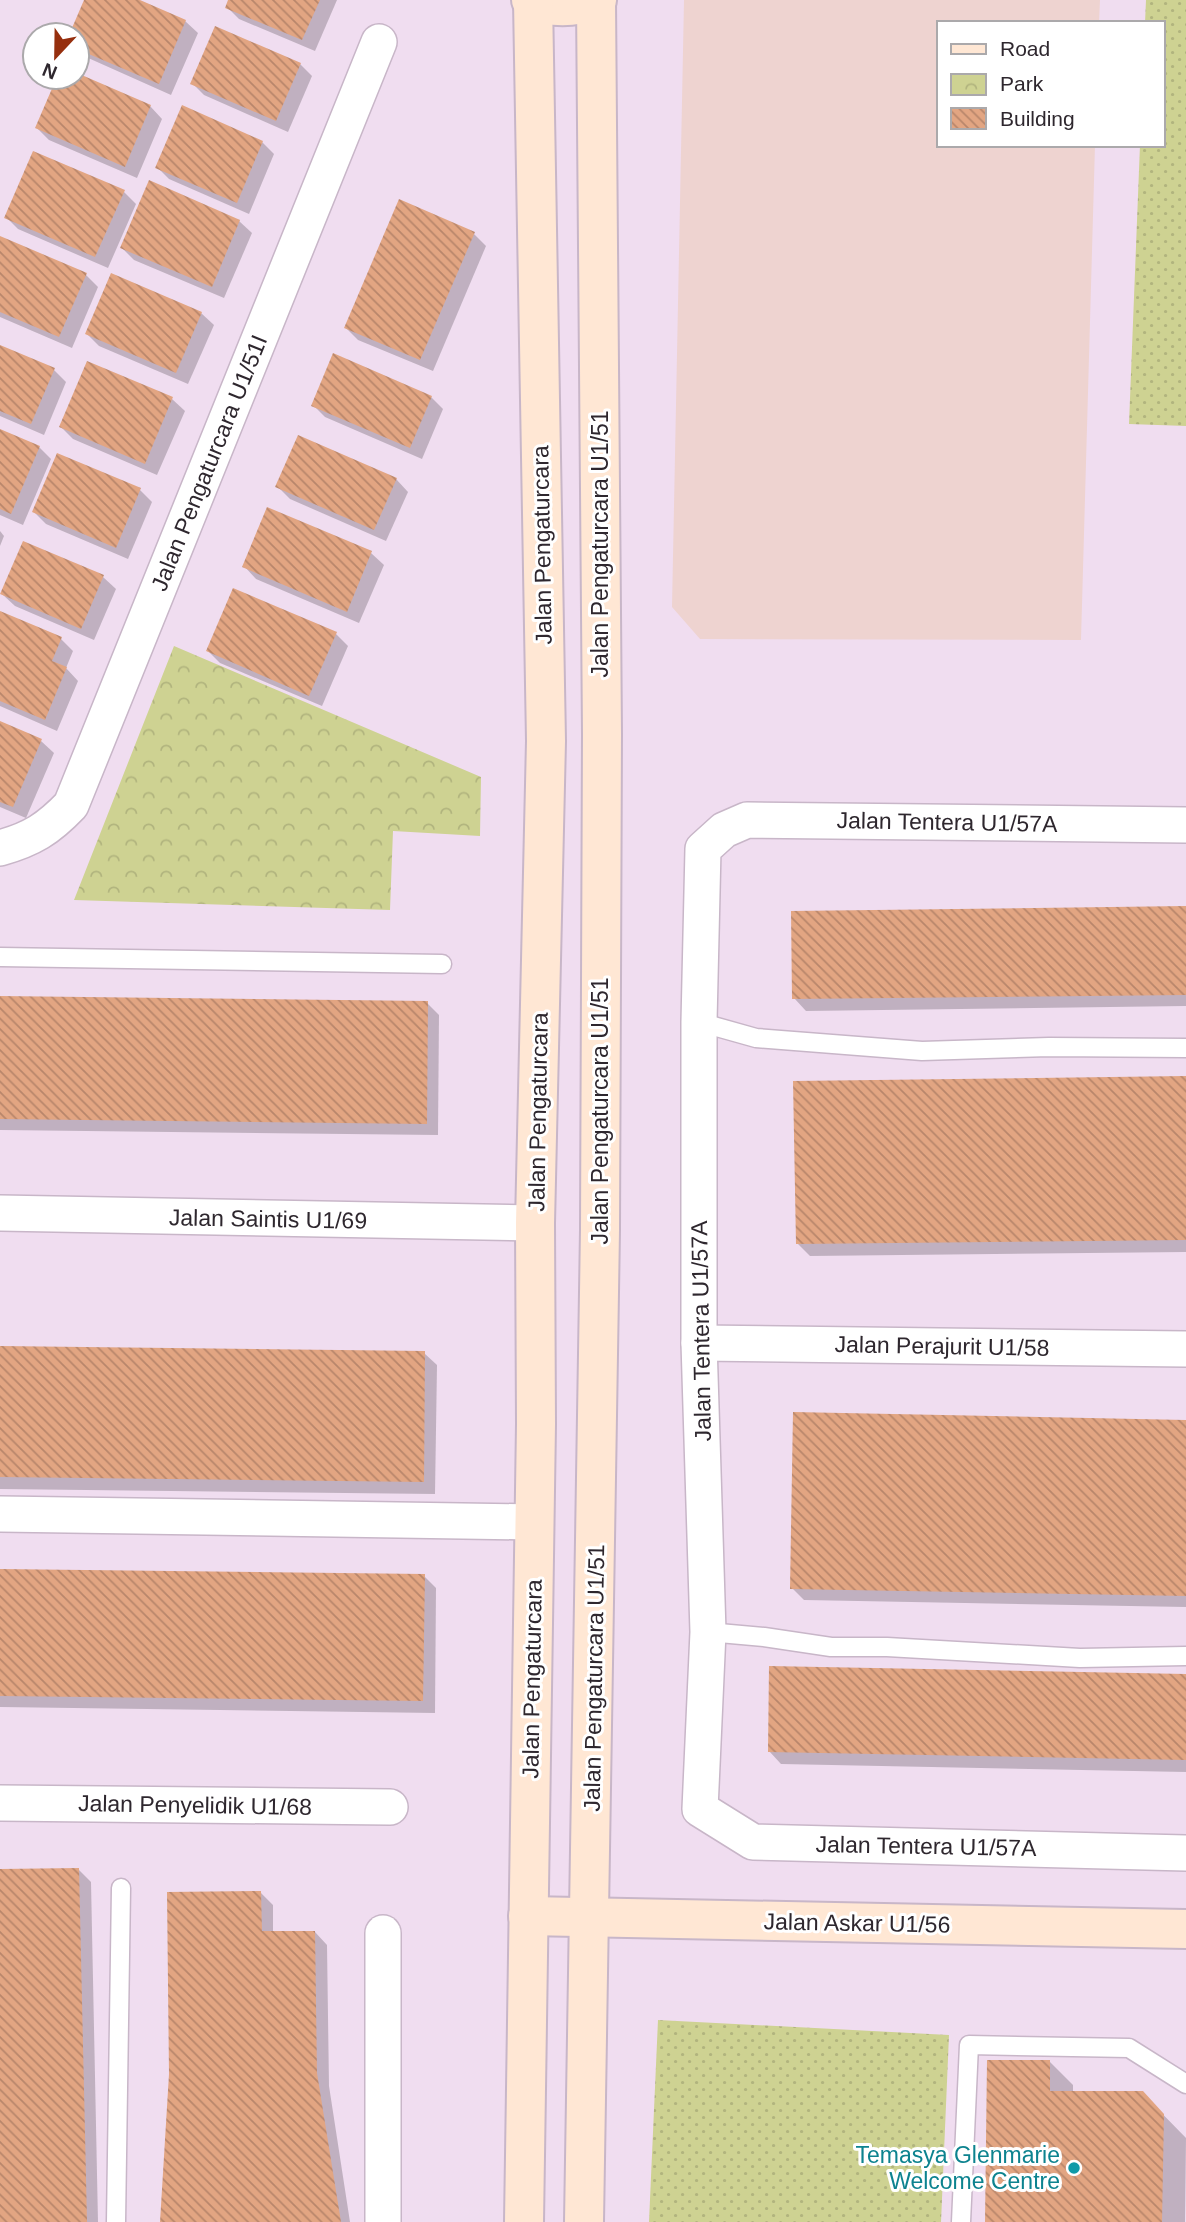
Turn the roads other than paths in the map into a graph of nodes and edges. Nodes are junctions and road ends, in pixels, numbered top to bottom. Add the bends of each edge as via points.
1 (597, 0) edge
2 (532, 1) edge
3 (379, 42) dead end
4 (1186, 825) edge
5 (0, 848) edge
6 (0, 957) edge
7 (442, 964) dead end
8 (699, 1022) junction
9 (1186, 1048) edge
10 (0, 1213) edge
11 (536, 1223) junction
12 (699, 1343) junction
13 (1186, 1349) edge
14 (597, 1423) junction
15 (536, 1424) junction
16 (0, 1514) edge
17 (534, 1522) junction
18 (708, 1632) junction
19 (1186, 1656) edge
20 (0, 1803) edge
21 (390, 1807) dead end
22 (1186, 1853) edge
23 (121, 1888) dead end
24 (528, 1916) junction
25 (590, 1918) junction
26 (1186, 1929) edge
27 (383, 1933) dead end
28 (1186, 2084) edge
29 (116, 2222) edge
30 (383, 2222) edge
31 (524, 2222) edge
32 (584, 2222) edge
33 (961, 2222) edge

1 - 2 street via 576,7
1 - 14 street, Jalan Pengaturcara U1/51 via 602,721
2 - 11 street, Jalan Pengaturcara via 546,741
3 - 5 street, Jalan Pengaturcara U1/51I via 71,805 50,827
4 - 8 street, Jalan Tentera U1/57A via 747,820 724,830 703,849
6 - 7 lane
8 - 9 lane via 756,1038 922,1051 1049,1046
8 - 12 street, Jalan Tentera U1/57A
10 - 11 street, Jalan Saintis U1/69
11 - 15 street, Jalan Pengaturcara
12 - 13 street, Jalan Perajurit U1/58
12 - 18 street, Jalan Tentera U1/57A
14 - 15 street
14 - 25 street, Jalan Pengaturcara U1/51
15 - 17 street, Jalan Pengaturcara
16 - 17 street
17 - 24 street, Jalan Pengaturcara
18 - 19 lane via 831,1647 1080,1658
18 - 22 street, Jalan Tentera U1/57A via 700,1809 753,1842
20 - 21 street, Jalan Penyelidik U1/68
23 - 29 lane
24 - 25 street, Jalan Askar U1/56
24 - 31 street, Jalan Pengaturcara
25 - 26 street, Jalan Askar U1/56
25 - 32 street, Jalan Pengaturcara U1/51
27 - 30 street
28 - 33 lane via 1129,2048 969,2045

